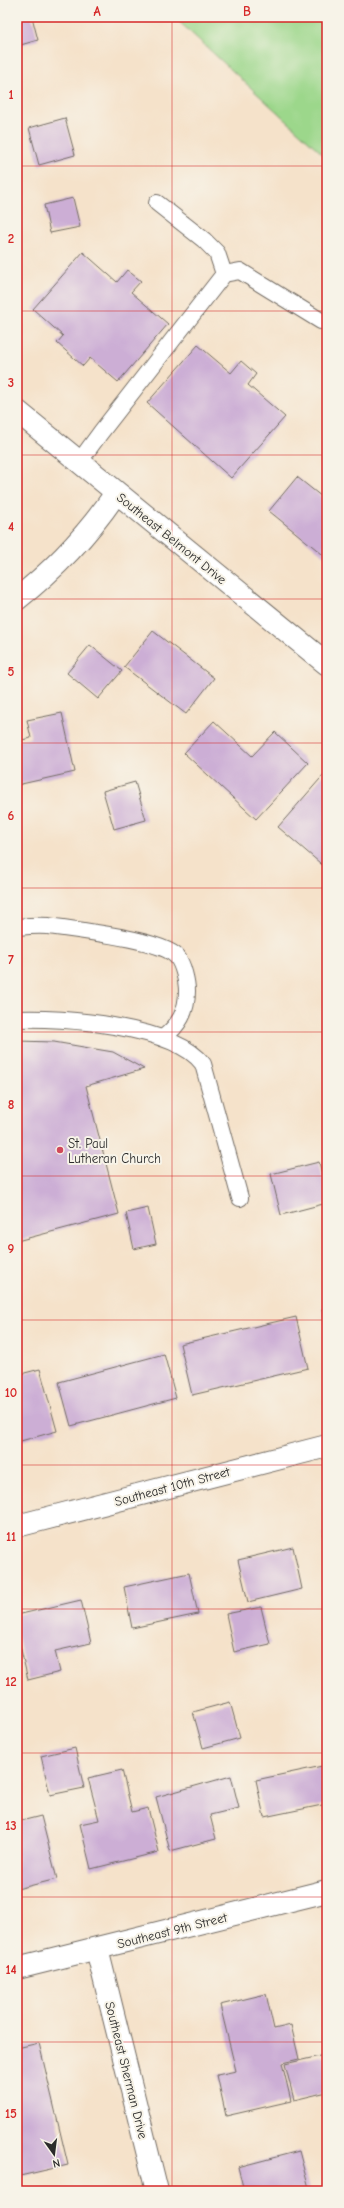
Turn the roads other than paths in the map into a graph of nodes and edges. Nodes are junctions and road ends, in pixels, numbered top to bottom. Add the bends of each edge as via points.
1 (157, 203) dead end
2 (224, 274) junction
3 (321, 321) dead end
4 (17, 411) edge
5 (79, 462) junction
6 (116, 493) junction
7 (17, 600) edge
8 (327, 664) edge
9 (17, 927) edge
10 (17, 1019) edge
11 (163, 1038) junction
12 (240, 1198) dead end
13 (327, 1446) edge
14 (17, 1526) edge
15 (327, 1891) edge
16 (97, 1948) junction
17 (17, 1968) edge
18 (157, 2191) edge

1 - 2 lane via 217,253
2 - 3 lane via 240,271
2 - 5 lane
4 - 5 street, Southeast Belmont Drive
5 - 6 street, Southeast Belmont Drive
6 - 7 street via 94,526
6 - 8 street, Southeast Belmont Drive
9 - 11 lane via 46,926 106,935 145,942 172,952 178,957 182,967 187,1002 182,1018
10 - 11 lane via 41,1018 138,1030
11 - 12 lane via 177,1042 198,1057 203,1064
13 - 14 street, Southeast 10th Street
15 - 16 street, Southeast 9th Street
16 - 17 street, Southeast 9th Street
16 - 18 street, Southeast Sherman Drive

